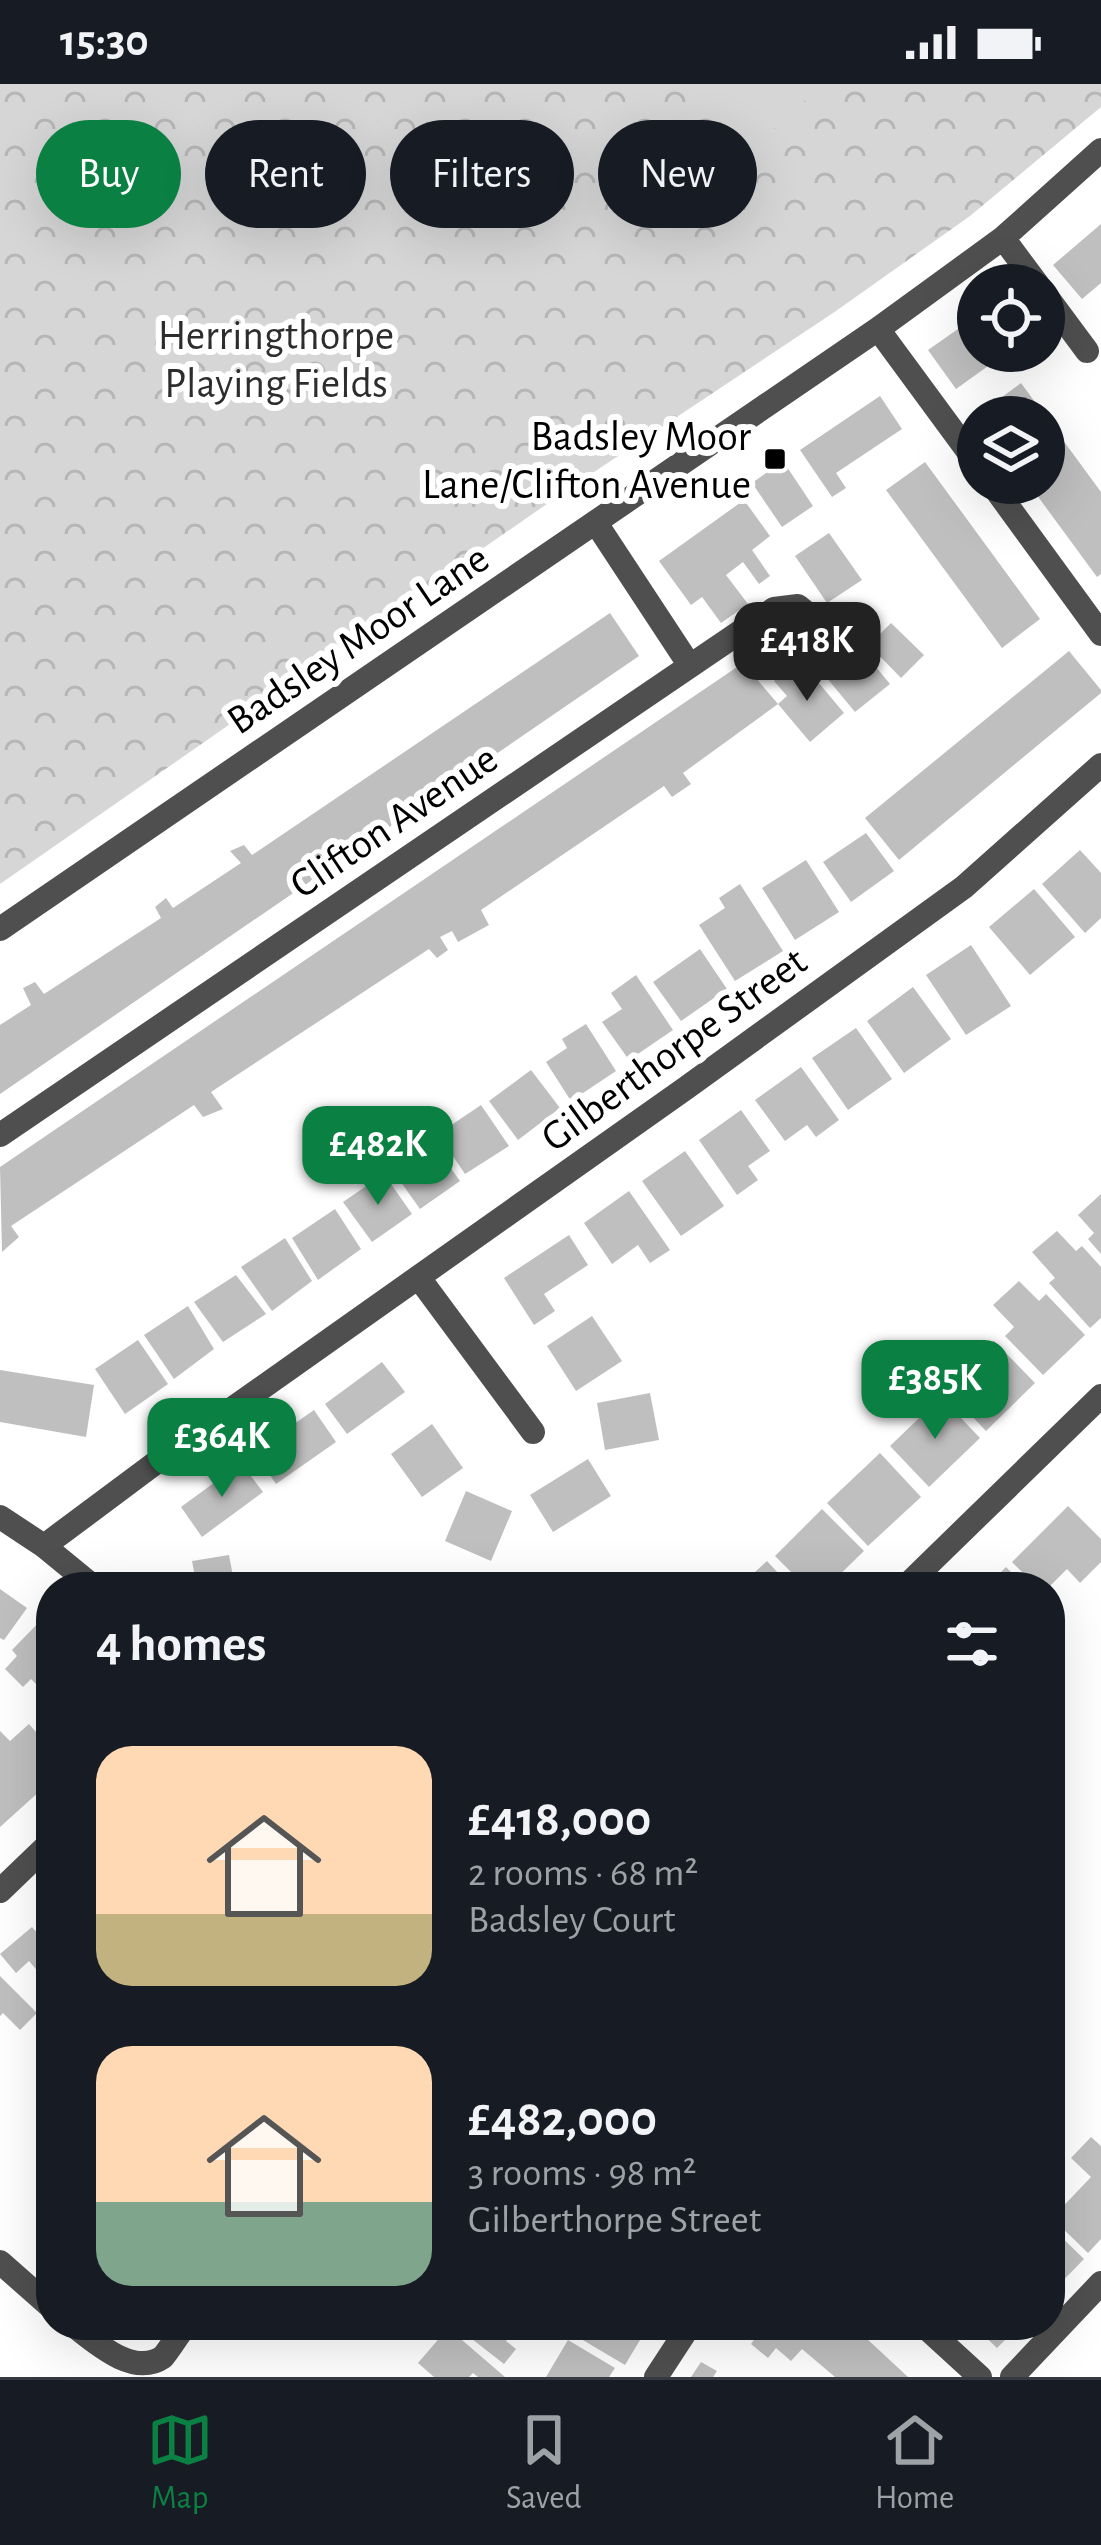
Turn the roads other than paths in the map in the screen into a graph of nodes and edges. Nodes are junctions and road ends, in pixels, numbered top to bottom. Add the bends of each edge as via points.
1 (1101, 151) edge
2 (1003, 238) junction
3 (1022, 264) edge
4 (1065, 321) edge
5 (878, 328) junction
6 (1087, 351) dead end
7 (957, 436) edge
8 (1006, 504) edge
9 (596, 524) junction
10 (818, 622) dead end
11 (1101, 634) edge
12 (690, 666) junction
13 (1101, 765) edge
14 (0, 929) edge
15 (0, 1135) edge
16 (419, 1278) junction
17 (1101, 1396) edge
18 (533, 1432) dead end
19 (0, 1516) edge
20 (44, 1546) junction
21 (76, 1572) edge
22 (920, 1572) edge
23 (36, 1856) edge
24 (0, 1891) edge
25 (0, 2262) edge
26 (1101, 2283) edge
27 (36, 2294) edge
28 (1065, 2321) edge
29 (92, 2340) edge
30 (175, 2340) edge
31 (679, 2340) edge
32 (939, 2340) edge
33 (1047, 2340) edge
34 (656, 2377) edge
35 (980, 2377) edge
36 (1012, 2377) edge

1 - 2 street, Badsley Moor Lane
2 - 3 street
2 - 5 street, Badsley Moor Lane
4 - 6 street
5 - 7 street
5 - 9 street, Badsley Moor Lane
8 - 11 street
9 - 12 street
9 - 14 street, Badsley Moor Lane
10 - 12 street, Clifton Avenue via 798,606 774,608
12 - 15 street, Clifton Avenue
13 - 16 street, Gilberthorpe Street via 964,887
16 - 18 street
16 - 20 street, Gilberthorpe Street
17 - 22 street
19 - 20 street
20 - 21 street
23 - 24 street
25 - 27 street
26 - 28 street
29 - 30 street via 125,2366 145,2369
31 - 34 street
32 - 35 street
33 - 36 street

